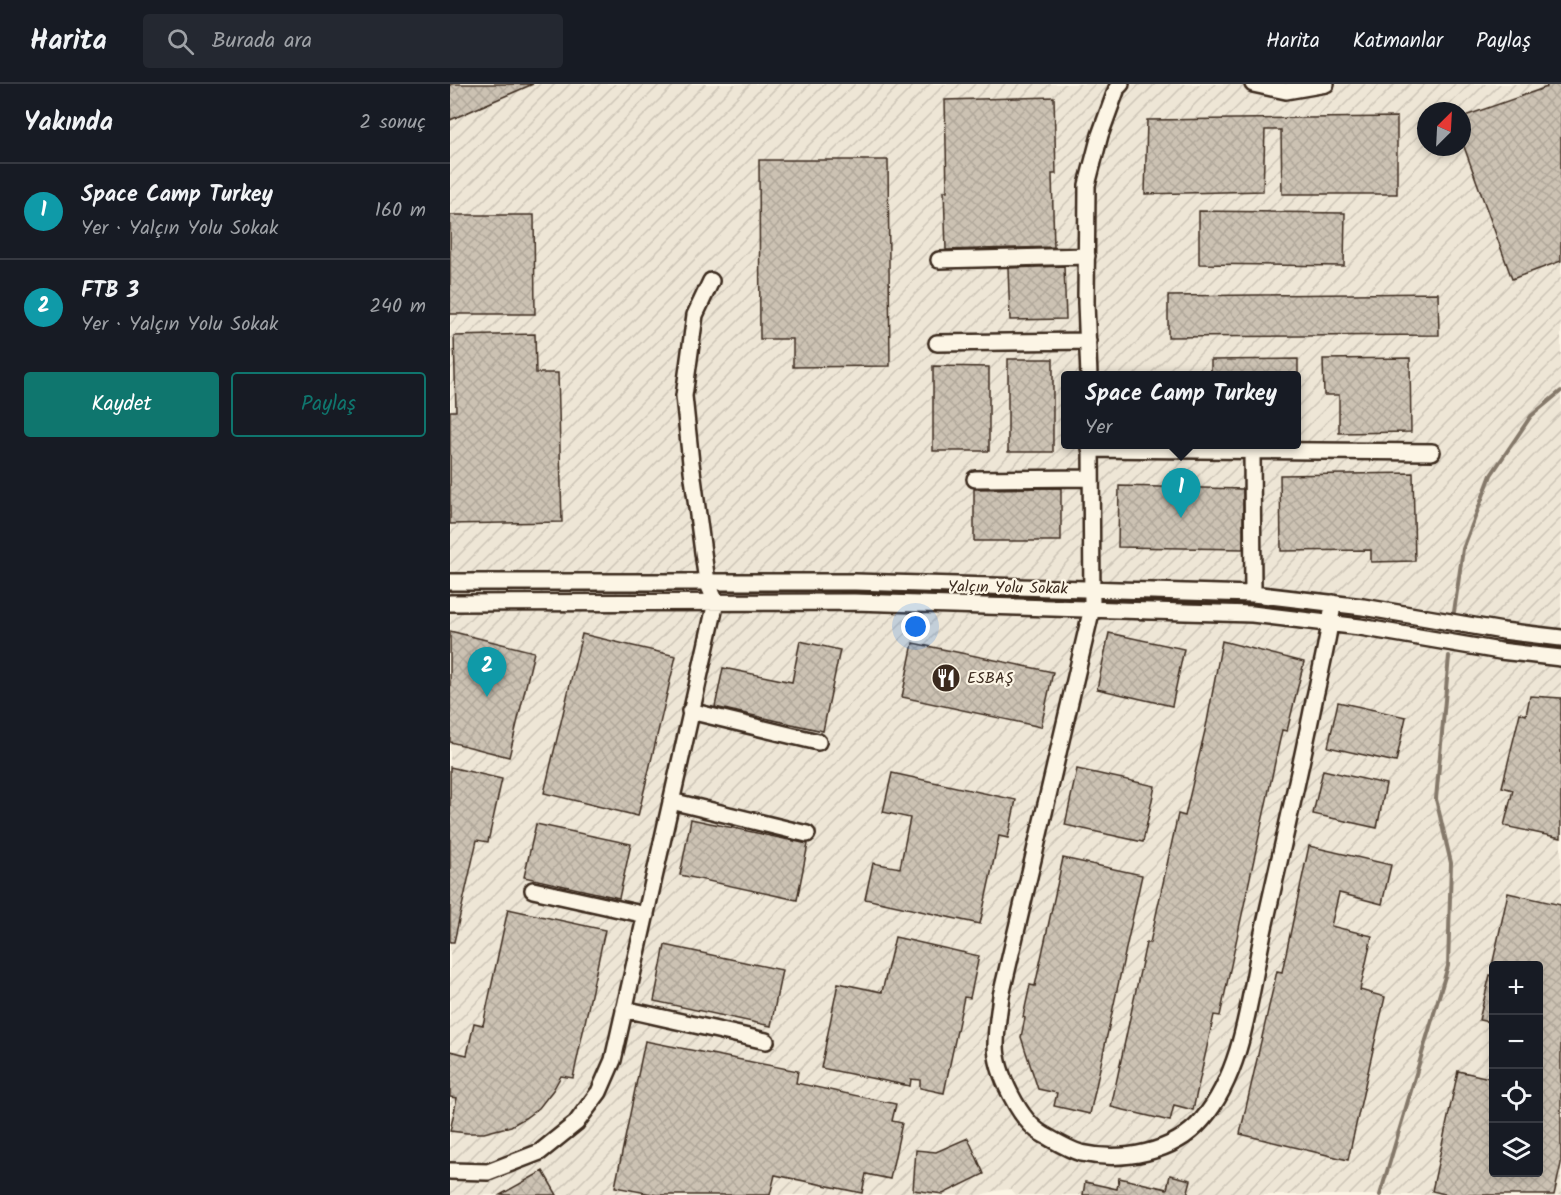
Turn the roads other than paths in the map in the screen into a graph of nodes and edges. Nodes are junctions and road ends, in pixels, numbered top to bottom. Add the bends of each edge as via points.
1 (1121, 84) edge
2 (1253, 84) edge
3 (1326, 84) edge
4 (1087, 256) junction
5 (939, 260) dead end
6 (711, 281) dead end
7 (1088, 340) junction
8 (937, 343) dead end
9 (1089, 371) edge
10 (1090, 449) edge
11 (1252, 449) joint
12 (1432, 452) dead end
13 (1091, 478) junction
14 (975, 479) dead end
15 (450, 582) edge
16 (707, 582) junction
17 (1091, 588) junction
18 (1253, 594) junction
19 (716, 602) junction
20 (450, 603) edge
21 (1333, 603) junction
22 (1092, 608) junction
23 (1331, 624) junction
24 (1561, 638) edge
25 (1561, 658) edge
26 (690, 711) junction
27 (818, 742) dead end
28 (671, 801) junction
29 (807, 834) dead end
30 (533, 890) dead end
31 (646, 915) junction
32 (624, 1009) junction
33 (766, 1041) dead end
34 (450, 1171) edge

1 - 4 street via 1100,135 1087,184
2 - 3 street via 1286,91
4 - 5 street
4 - 7 street
6 - 16 street via 695,315 684,396
7 - 8 street
7 - 9 street
10 - 13 street
11 - 12 street
11 - 18 street
13 - 14 street
13 - 17 street
15 - 16 street, Yalçın Yolu Sokak
16 - 17 street, Yalçın Yolu Sokak
16 - 19 street
17 - 18 street, Yalçın Yolu Sokak
17 - 22 street
18 - 21 street, Yalçın Yolu Sokak
19 - 20 street, Yalçın Yolu Sokak
19 - 22 street, Yalçın Yolu Sokak
19 - 26 street
21 - 23 street
21 - 24 street, Yalçın Yolu Sokak
22 - 23 street, Yalçın Yolu Sokak via 1252,614
22 - 23 street via 1001,996 996,1047 1002,1077 1021,1112 1041,1133 1079,1152 1120,1156 1147,1153 1178,1140 1201,1121 1230,1076
23 - 25 street, Yalçın Yolu Sokak
26 - 27 street
26 - 28 street
28 - 29 street
28 - 31 street
30 - 31 street
31 - 32 street
32 - 33 street
32 - 34 street via 613,1060 599,1092 576,1123 540,1152 499,1168 488,1172

